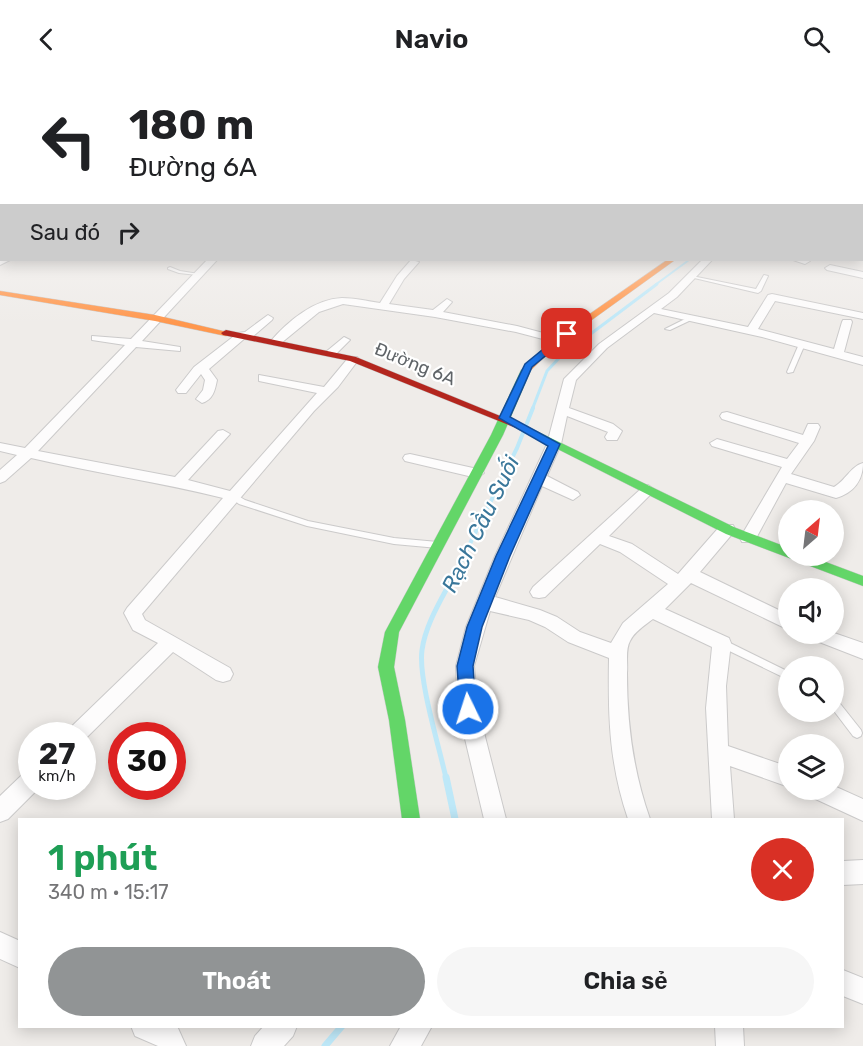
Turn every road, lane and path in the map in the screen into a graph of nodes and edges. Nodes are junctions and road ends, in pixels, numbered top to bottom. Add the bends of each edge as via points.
1 (211, 261) edge
2 (669, 261) edge
3 (706, 261) edge
4 (414, 262) dead end
5 (170, 268) dead end
6 (830, 268) dead end
7 (198, 274) junction
8 (863, 275) edge
9 (766, 276) dead end
10 (692, 277) junction
11 (0, 293) edge
12 (447, 302) dead end
13 (383, 306) junction
14 (653, 310) junction
15 (435, 314) junction
16 (863, 316) edge
17 (155, 318) junction
18 (268, 318) dead end
19 (689, 319) junction
20 (848, 322) dead end
21 (668, 329) dead end
22 (751, 331) junction
23 (244, 335) junction
24 (96, 338) dead end
25 (344, 340) dead end
26 (558, 340) junction
27 (276, 342) junction
28 (133, 344) junction
29 (802, 344) junction
30 (176, 349) dead end
31 (331, 353) junction
32 (838, 354) junction
33 (353, 359) junction
34 (863, 361) edge
35 (203, 368) junction
36 (790, 372) dead end
37 (263, 378) dead end
38 (182, 390) dead end
39 (326, 391) junction
40 (202, 399) dead end
41 (562, 410) junction
42 (727, 416) dead end
43 (506, 420) junction
44 (223, 434) dead end
45 (612, 437) dead end
46 (552, 443) junction
47 (717, 443) dead end
48 (0, 447) edge
49 (28, 453) junction
50 (411, 458) dead end
51 (863, 466) edge
52 (787, 471) junction
53 (477, 474) junction
54 (0, 478) edge
55 (538, 478) junction
56 (178, 482) junction
57 (648, 490) junction
58 (573, 495) dead end
59 (232, 496) junction
60 (726, 529) junction
61 (597, 537) junction
62 (748, 538) junction
63 (438, 545) junction
64 (778, 549) edge
65 (823, 566) edge
66 (683, 578) junction
67 (863, 581) edge
68 (539, 592) dead end
69 (484, 604) junction
70 (652, 610) junction
71 (778, 618) edge
72 (171, 642) junction
73 (722, 643) junction
74 (844, 644) edge
75 (863, 651) edge
76 (619, 654) junction
77 (778, 671) edge
78 (223, 674) dead end
79 (844, 717) edge
80 (90, 722) edge
81 (857, 733) dead end
82 (720, 753) junction
83 (778, 772) edge
84 (18, 793) edge
85 (841, 800) edge
86 (0, 810) edge
87 (863, 810) edge
88 (411, 818) edge
89 (495, 818) edge
90 (639, 818) edge
91 (723, 818) edge
92 (863, 872) edge
93 (844, 873) edge
94 (0, 945) edge
95 (18, 954) edge
96 (844, 983) edge
97 (863, 991) edge
98 (153, 1028) edge
99 (280, 1028) edge
100 (417, 1028) edge
101 (729, 1028) edge
102 (172, 1046) edge
103 (265, 1046) edge
104 (404, 1046) edge
105 (730, 1046) edge

1 - 7 street
2 - 26 street
3 - 10 street
4 - 13 street
5 - 7 lane
6 - 8 street
7 - 17 street
9 - 10 lane via 758,291
10 - 14 street
11 - 17 street, Đường 6A
12 - 15 street
13 - 15 street
13 - 27 street via 329,301
14 - 19 street
14 - 41 street via 603,346 574,374
15 - 26 street
16 - 22 street via 772,297
17 - 23 street, Đường 6A
17 - 28 street
18 - 23 street
19 - 21 lane
19 - 22 street
20 - 32 street
22 - 29 street
23 - 27 street, Đường 6A
23 - 35 street
24 - 28 street
25 - 31 street
26 - 43 street via 528,366
27 - 31 street, Đường 6A
28 - 30 street
28 - 49 street
29 - 32 street
29 - 36 lane
31 - 33 street, Đường 6A
32 - 34 street
33 - 39 street
33 - 43 street, Đường 6A
35 - 38 street
35 - 40 street via 211,380
37 - 39 street
39 - 59 street
41 - 45 street via 608,427 615,431
41 - 46 street
42 - 52 street via 810,434
43 - 46 street, Đường 6A
43 - 53 street
44 - 56 street
46 - 55 street
46 - 57 street, Đường 6A
47 - 52 street
48 - 49 street
49 - 54 street
49 - 56 street
50 - 53 street
51 - 52 street via 836,494
52 - 62 street
53 - 63 street
55 - 58 street
55 - 69 street
56 - 59 street
57 - 60 street, Đường 6A
57 - 61 street
59 - 63 lane via 307,523 394,541
59 - 72 street via 133,613 139,625
60 - 62 street, Đường 6A
60 - 66 street
61 - 66 street
61 - 68 street
62 - 64 street, Đường 6A
63 - 88 street via 392,632 386,667
65 - 67 street, Đường 6A
66 - 70 street
66 - 71 street
69 - 76 street via 534,615 574,637
69 - 89 street via 465,666 468,709
70 - 73 street
70 - 76 street via 621,640
72 - 78 street
72 - 80 street
73 - 77 lane
73 - 82 street via 716,667
74 - 75 street
76 - 90 street via 618,746
79 - 81 lane
82 - 83 street
82 - 91 street
84 - 86 street
85 - 87 street
92 - 93 street
94 - 95 street
96 - 97 street
98 - 102 street via 166,1032
99 - 103 street
100 - 104 street
101 - 105 street

